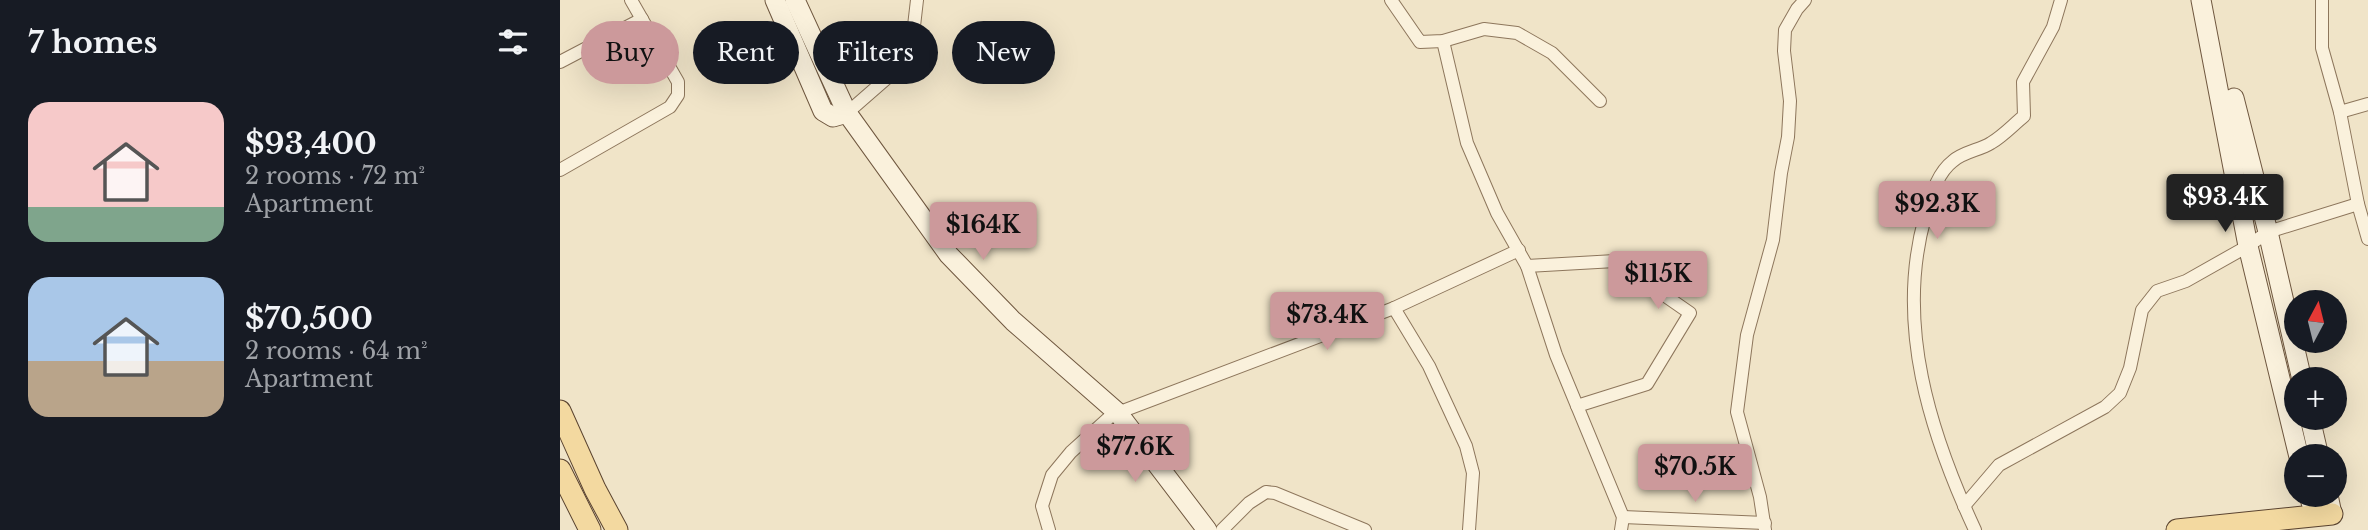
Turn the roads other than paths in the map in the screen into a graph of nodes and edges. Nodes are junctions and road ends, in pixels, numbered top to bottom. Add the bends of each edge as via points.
1 (631, 0) edge
2 (775, 0) edge
3 (795, 0) edge
4 (917, 0) edge
5 (1391, 0) edge
6 (1805, 0) edge
7 (2061, 0) edge
8 (2202, 0) edge
9 (2215, 0) edge
10 (2322, 0) edge
11 (642, 19) junction
12 (1443, 41) junction
13 (560, 62) edge
14 (1600, 101) dead end
15 (2368, 104) edge
16 (2340, 111) junction
17 (847, 113) junction
18 (560, 170) edge
19 (2358, 204) junction
20 (2268, 232) junction
21 (2368, 239) edge
22 (2248, 246) junction
23 (1519, 250) junction
24 (1527, 266) junction
25 (1394, 308) junction
26 (2299, 367) edge
27 (1577, 406) junction
28 (560, 411) edge
29 (1115, 414) junction
30 (2296, 444) edge
31 (560, 470) edge
32 (1964, 506) junction
33 (2309, 507) edge
34 (1622, 524) edge
35 (1765, 527) edge
36 (590, 530) edge
37 (617, 530) edge
38 (1049, 530) edge
39 (1191, 530) edge
40 (1207, 530) edge
41 (1222, 530) edge
42 (1365, 530) edge
43 (1469, 530) edge
44 (1975, 530) edge
45 (2177, 530) edge

1 - 11 street
2 - 17 main road via 823,111 833,117
3 - 17 main road
4 - 17 street via 902,65
5 - 12 street via 1420,43
6 - 35 street via 1785,30 1788,137 1773,240 1747,335 1737,401
7 - 32 street via 2053,27 2023,82 2024,116 1992,143 1952,161 1934,187 1922,229 1912,293 1916,357 1945,460
8 - 22 main road
9 - 20 main road via 2238,120
10 - 16 street via 2322,48
11 - 13 street
11 - 18 street via 678,82 678,95 670,107
12 - 14 street via 1484,29 1517,33 1552,53
12 - 23 street via 1467,144
15 - 16 street
16 - 19 street
17 - 29 main road via 948,255
19 - 20 street
19 - 21 street
20 - 22 street
20 - 26 main road
22 - 30 main road
22 - 32 street via 2186,281 2157,291 2143,310 2120,393 2105,407 1999,466
23 - 24 street
23 - 25 street
24 - 27 street
24 - 27 street via 1615,261 1690,313 1647,384
25 - 29 street
25 - 43 street via 1429,366 1466,446 1473,473
27 - 34 street
28 - 37 main road
29 - 38 street via 1052,475 1042,506
29 - 39 main road
29 - 40 main road
31 - 36 main road
32 - 44 street
33 - 45 main road
34 - 35 street
41 - 42 street via 1266,492

